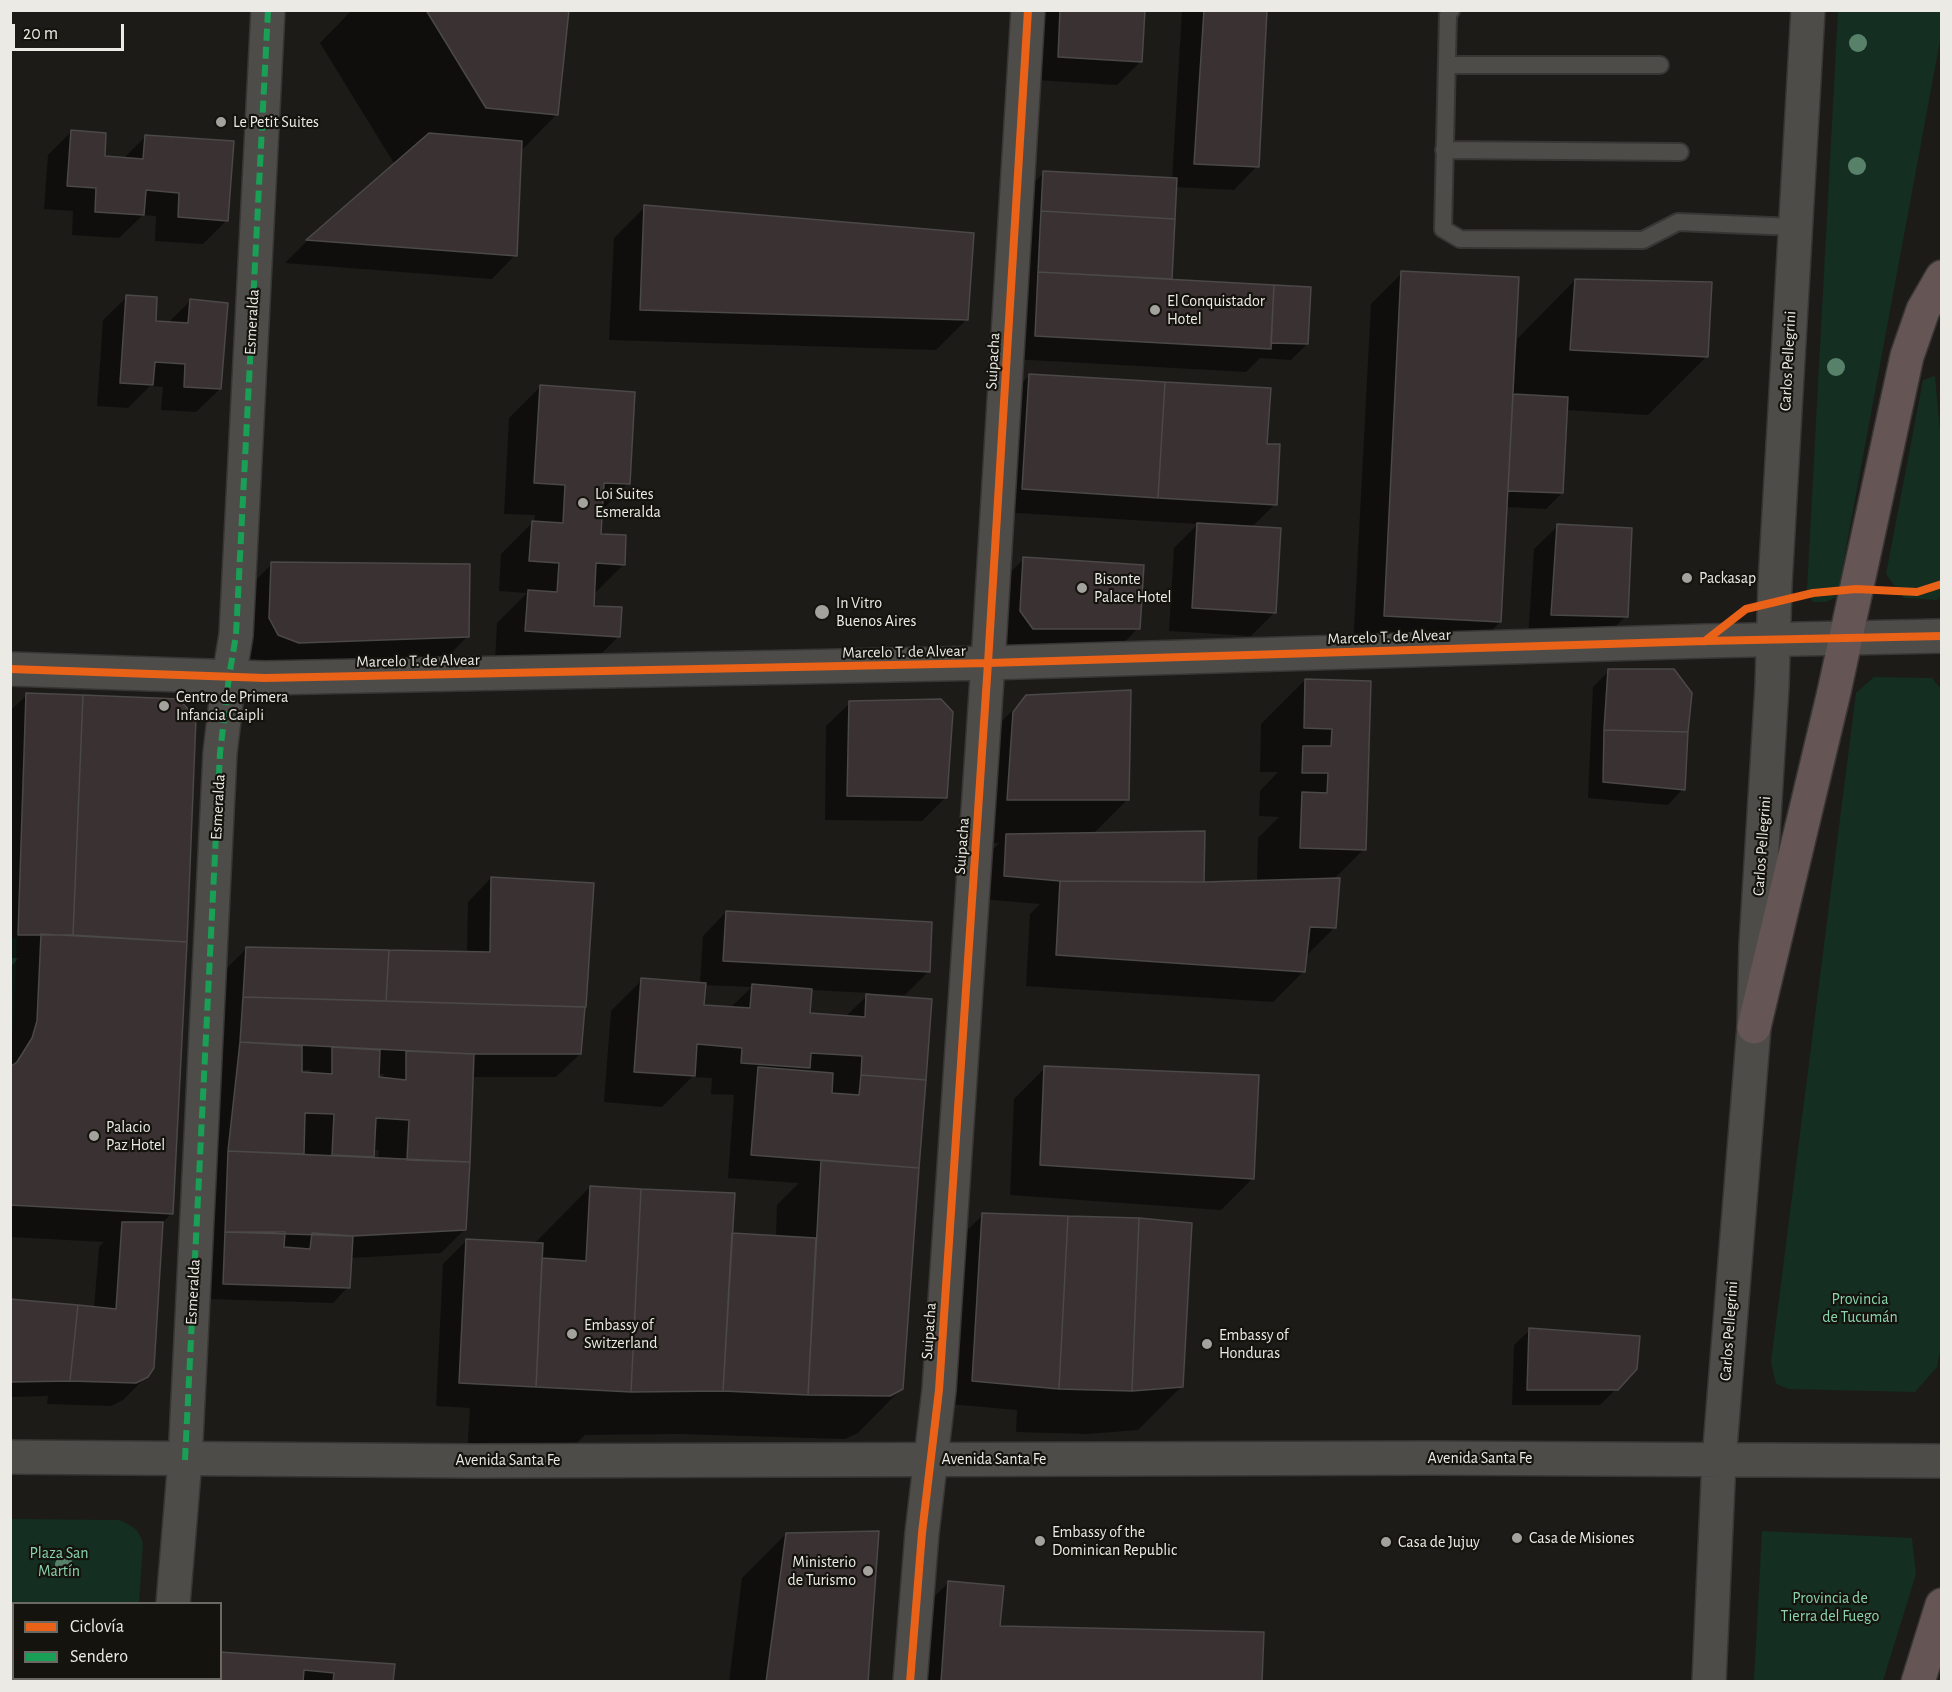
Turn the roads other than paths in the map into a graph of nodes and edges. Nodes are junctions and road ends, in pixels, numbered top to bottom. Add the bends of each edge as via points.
1 (268, 10) edge
2 (1028, 10) edge
3 (1451, 10) edge
4 (1808, 10) edge
5 (1447, 65) junction
6 (1660, 65) dead end
7 (1444, 150) junction
8 (1680, 152) dead end
9 (1795, 227) junction
10 (1941, 277) edge
11 (1941, 636) edge
12 (1846, 637) junction
13 (1773, 639) junction
14 (988, 663) junction
15 (10, 669) edge
16 (229, 677) junction
17 (1754, 1027) junction
18 (10, 1457) edge
19 (931, 1459) junction
20 (185, 1460) junction
21 (1719, 1460) junction
22 (1941, 1461) edge
23 (173, 1602) edge
24 (1941, 1605) edge
25 (910, 1682) edge
26 (1709, 1682) edge
27 (1918, 1682) edge

1 - 16 street, Esmeralda via 236,635
2 - 14 street, Suipacha
3 - 5 lane
4 - 9 street, Carlos Pellegrini
5 - 6 lane
5 - 7 lane
7 - 8 lane
7 - 9 lane via 1443,229 1460,239 1643,240 1678,222
9 - 13 street, Carlos Pellegrini
10 - 12 highway via 1923,310 1907,356
11 - 12 street, Marcelo T. de Alvear
12 - 13 street, Marcelo T. de Alvear
12 - 17 highway
13 - 14 street, Marcelo T. de Alvear
13 - 17 street, Carlos Pellegrini
14 - 16 street, Marcelo T. de Alvear
14 - 19 street, Suipacha via 940,1378
15 - 16 street, Marcelo T. de Alvear
16 - 20 street, Esmeralda via 220,753
17 - 21 street, Carlos Pellegrini
18 - 20 street, Avenida Santa Fe
19 - 20 street, Avenida Santa Fe
19 - 21 street, Avenida Santa Fe
19 - 25 street, Suipacha
20 - 23 street, Esmeralda
21 - 22 street, Avenida Santa Fe
21 - 26 street, Carlos Pellegrini
24 - 27 highway

